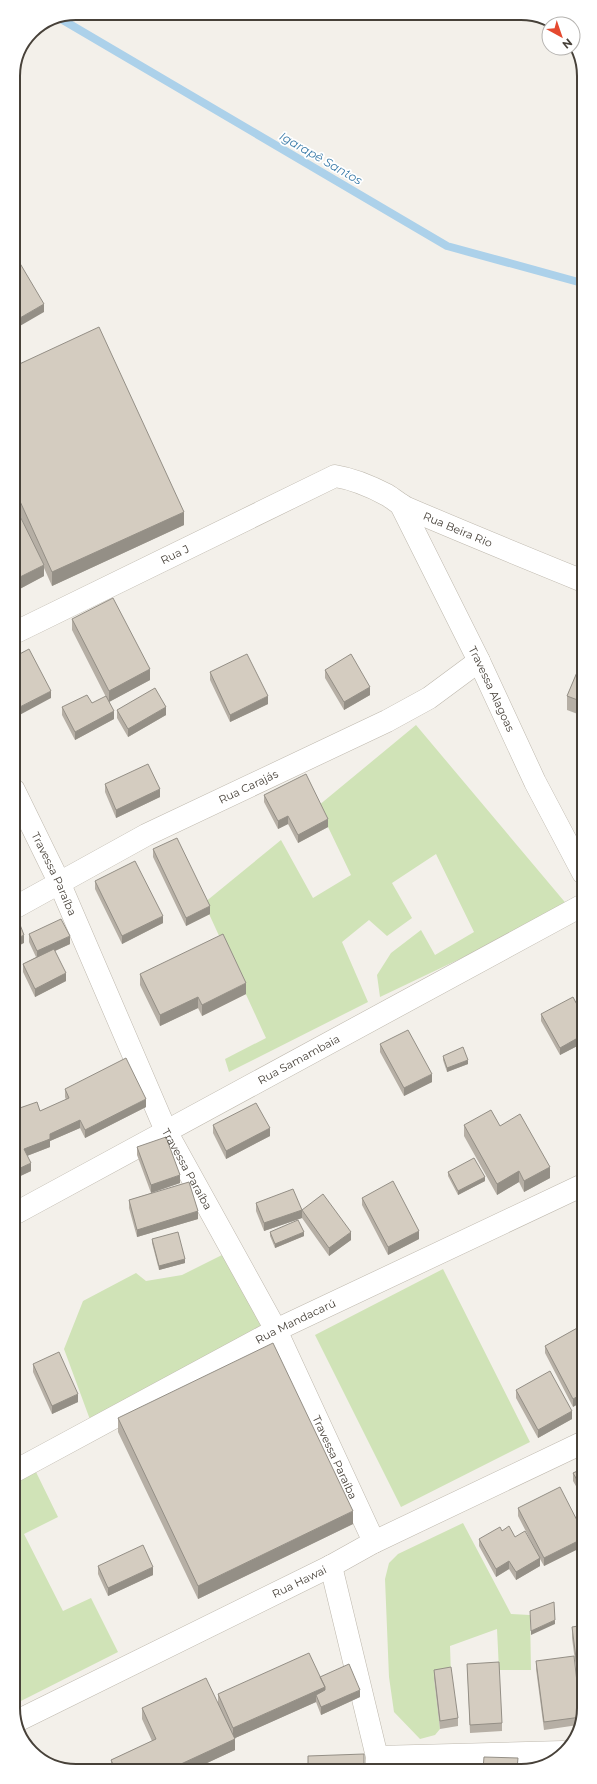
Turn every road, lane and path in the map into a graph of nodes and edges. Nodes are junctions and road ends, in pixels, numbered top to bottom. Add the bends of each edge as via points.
1 (335, 476) joint
2 (401, 505) junction
3 (577, 579) edge
4 (20, 630) edge
5 (479, 661) junction
6 (20, 802) edge
7 (577, 862) edge
8 (59, 882) junction
9 (20, 905) edge
10 (577, 908) edge
11 (166, 1131) junction
12 (577, 1188) edge
13 (20, 1211) edge
14 (276, 1330) junction
15 (577, 1445) edge
16 (20, 1468) edge
17 (374, 1542) junction
18 (331, 1566) junction
19 (21, 1719) edge
20 (555, 1752) edge
21 (377, 1763) edge

1 - 2 street, Rua Beira Rio via 370,487
1 - 4 street, Rua J
2 - 3 street, Rua Beira Rio
2 - 5 street, Travessa Alagoas
5 - 7 street, Travessa Alagoas via 535,782
5 - 8 street, Rua Carajás via 429,698 387,722 146,835
6 - 8 street, Travessa Paraíba
8 - 9 street, Rua Carajás
8 - 11 street, Travessa Paraíba
10 - 11 street, Rua Samambaia
11 - 13 street, Rua Samambaia
11 - 14 street, Travessa Paraíba
12 - 14 street, Rua Mandacarú
14 - 16 street, Rua Mandacarú
14 - 17 street, Travessa Paraíba
15 - 17 street, Rua Hawai
17 - 18 street, Rua Hawai
18 - 19 street, Rua Hawai
18 - 21 street
20 - 21 street

